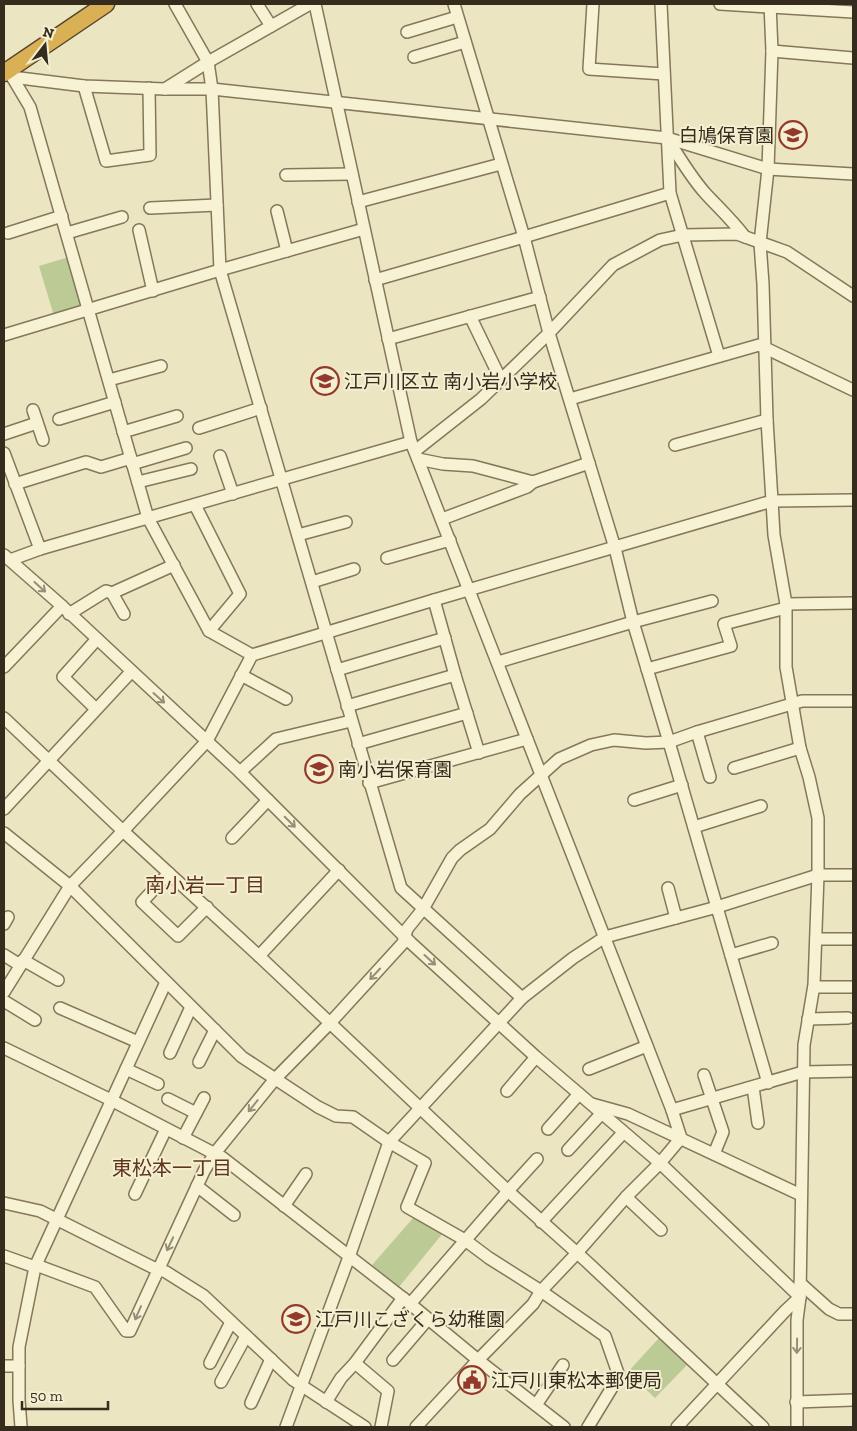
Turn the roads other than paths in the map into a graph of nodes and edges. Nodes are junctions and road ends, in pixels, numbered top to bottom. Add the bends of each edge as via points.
1 (106, 4) edge
2 (175, 4) edge
3 (257, 4) edge
4 (310, 4) edge
5 (315, 4) edge
6 (454, 4) edge
7 (593, 4) edge
8 (661, 4) edge
9 (720, 4) edge
10 (770, 5) edge
11 (819, 7) edge
12 (853, 12) edge
13 (458, 17) junction
14 (271, 26) junction
15 (407, 32) dead end
16 (465, 42) junction
17 (772, 51) junction
18 (414, 57) dead end
19 (853, 58) edge
20 (208, 62) junction
21 (8, 73) edge
22 (664, 74) junction
23 (84, 86) junction
24 (149, 88) junction
25 (165, 89) junction
26 (212, 90) junction
27 (336, 103) junction
28 (488, 119) junction
29 (667, 138) junction
30 (501, 164) junction
31 (768, 169) junction
32 (352, 174) junction
33 (853, 174) edge
34 (286, 175) dead end
35 (670, 193) junction
36 (358, 202) junction
37 (217, 205) junction
38 (150, 208) dead end
39 (276, 211) dead end
40 (62, 216) junction
41 (122, 217) dead end
42 (364, 229) junction
43 (139, 230) dead end
44 (8, 233) dead end
45 (66, 233) junction
46 (683, 236) junction
47 (745, 237) junction
48 (524, 238) junction
49 (760, 242) junction
50 (287, 251) junction
51 (220, 270) junction
52 (375, 280) junction
53 (153, 291) junction
54 (853, 296) edge
55 (540, 297) junction
56 (88, 310) junction
57 (470, 316) junction
58 (549, 333) junction
59 (4, 335) edge
60 (388, 339) junction
61 (766, 348) junction
62 (719, 356) junction
63 (162, 366) dead end
64 (109, 380) junction
65 (501, 380) junction
66 (853, 390) edge
67 (570, 399) junction
68 (115, 402) junction
69 (261, 408) junction
70 (33, 410) dead end
71 (177, 416) dead end
72 (59, 419) dead end
73 (767, 420) junction
74 (37, 423) junction
75 (199, 428) dead end
76 (123, 432) junction
77 (4, 434) edge
78 (43, 440) dead end
79 (675, 445) dead end
80 (186, 448) dead end
81 (415, 450) junction
82 (4, 453) edge
83 (220, 456) dead end
84 (132, 461) junction
85 (589, 463) junction
86 (191, 468) dead end
87 (10, 478) edge
88 (282, 480) junction
89 (138, 482) junction
90 (533, 482) junction
91 (234, 494) junction
92 (853, 500) edge
93 (772, 501) junction
94 (195, 505) junction
95 (148, 518) junction
96 (442, 520) junction
97 (346, 522) dead end
98 (298, 535) junction
99 (450, 540) junction
100 (615, 548) junction
101 (40, 549) junction
102 (7, 557) edge
103 (387, 558) dead end
104 (174, 564) junction
105 (354, 569) dead end
106 (312, 582) junction
107 (469, 590) junction
108 (112, 593) junction
109 (434, 600) junction
110 (712, 600) dead end
111 (853, 603) edge
112 (786, 606) junction
113 (65, 610) junction
114 (124, 614) dead end
115 (633, 622) junction
116 (210, 631) junction
117 (326, 632) junction
118 (444, 638) junction
119 (97, 639) junction
120 (252, 655) junction
121 (498, 662) junction
122 (4, 667) edge
123 (647, 669) junction
124 (337, 670) junction
125 (131, 672) junction
126 (455, 675) junction
127 (241, 676) junction
128 (286, 699) dead end
129 (853, 701) edge
130 (792, 704) junction
131 (347, 706) junction
132 (96, 708) junction
133 (467, 713) junction
134 (4, 718) edge
135 (352, 721) junction
136 (698, 732) junction
137 (527, 739) junction
138 (207, 741) junction
139 (669, 742) junction
140 (358, 744) junction
141 (800, 748) junction
142 (479, 753) junction
143 (48, 760) junction
144 (734, 768) dead end
145 (240, 772) junction
146 (541, 775) junction
147 (710, 777) dead end
148 (370, 783) junction
149 (682, 786) junction
150 (268, 800) junction
151 (634, 800) dead end
152 (761, 806) dead end
153 (4, 809) edge
154 (694, 827) junction
155 (123, 831) junction
156 (4, 834) edge
157 (232, 838) dead end
158 (339, 870) junction
159 (169, 873) junction
160 (853, 875) edge
161 (818, 876) junction
162 (70, 886) junction
163 (668, 888) dead end
164 (206, 907) junction
165 (716, 907) junction
166 (423, 909) junction
167 (676, 918) junction
168 (404, 936) junction
169 (605, 938) junction
170 (816, 939) junction
171 (853, 939) edge
172 (772, 943) dead end
173 (4, 955) edge
174 (731, 955) junction
175 (260, 956) junction
176 (21, 963) junction
177 (58, 980) dead end
178 (166, 982) junction
179 (814, 987) junction
180 (853, 987) edge
181 (4, 992) edge
182 (522, 998) junction
183 (4, 1001) edge
184 (191, 1007) junction
185 (60, 1008) dead end
186 (848, 1018) dead end
187 (808, 1019) junction
188 (34, 1020) dead end
189 (330, 1023) junction
190 (500, 1023) junction
191 (215, 1030) junction
192 (138, 1042) junction
193 (647, 1046) junction
194 (4, 1048) edge
195 (170, 1053) dead end
196 (536, 1057) junction
197 (199, 1062) dead end
198 (126, 1068) junction
199 (589, 1069) dead end
200 (853, 1071) edge
201 (803, 1072) junction
202 (704, 1075) dead end
203 (275, 1079) junction
204 (768, 1083) junction
205 (158, 1084) dead end
206 (753, 1087) junction
207 (506, 1091) dead end
208 (579, 1094) junction
209 (204, 1098) dead end
210 (712, 1098) junction
211 (168, 1099) dead end
212 (111, 1100) junction
213 (589, 1103) junction
214 (420, 1107) junction
215 (672, 1110) junction
216 (196, 1113) junction
217 (601, 1114) junction
218 (758, 1123) dead end
219 (166, 1129) junction
220 (548, 1130) dead end
221 (623, 1133) junction
222 (182, 1138) junction
223 (680, 1138) junction
224 (389, 1142) junction
225 (568, 1150) dead end
226 (215, 1153) junction
227 (714, 1154) junction
228 (538, 1159) dead end
229 (660, 1164) junction
230 (306, 1174) dead end
231 (197, 1186) junction
232 (508, 1191) junction
233 (135, 1194) dead end
234 (801, 1195) junction
235 (626, 1197) junction
236 (4, 1203) edge
237 (284, 1206) junction
238 (234, 1215) dead end
239 (56, 1220) junction
240 (541, 1222) junction
241 (661, 1230) dead end
242 (465, 1240) junction
243 (577, 1253) junction
244 (4, 1256) edge
245 (349, 1257) junction
246 (35, 1266) junction
247 (158, 1269) junction
248 (800, 1283) junction
249 (541, 1291) junction
250 (800, 1297) junction
251 (406, 1301) junction
252 (853, 1314) edge
253 (428, 1319) junction
254 (231, 1322) junction
255 (246, 1336) junction
256 (271, 1359) junction
257 (394, 1360) dead end
258 (478, 1360) junction
259 (210, 1363) dead end
260 (355, 1363) junction
261 (563, 1365) dead end
262 (4, 1366) edge
263 (19, 1366) junction
264 (221, 1382) dead end
265 (717, 1384) junction
266 (301, 1385) junction
267 (853, 1400) edge
268 (326, 1402) junction
269 (796, 1402) junction
270 (251, 1403) dead end
271 (536, 1405) junction
272 (21, 1427) edge
273 (286, 1427) edge
274 (364, 1427) edge
275 (381, 1427) edge
276 (416, 1427) edge
277 (564, 1427) edge
278 (588, 1427) edge
279 (677, 1427) edge
280 (763, 1427) edge
281 (797, 1427) edge

1 - 21 highway
2 - 20 street
3 - 14 street
4 - 14 street
5 - 27 street
6 - 13 street
7 - 22 street via 589,69
8 - 22 street
9 - 10 street
10 - 11 street
10 - 17 street
11 - 12 street
13 - 15 street
13 - 16 street
14 - 20 street
16 - 18 street
16 - 28 street
17 - 19 street
17 - 31 street
20 - 25 street
20 - 26 street
21 - 23 street
21 - 40 street via 30,107
22 - 29 street
23 - 24 street
23 - 24 street via 106,162 150,155
24 - 25 street
25 - 26 street
26 - 27 street
26 - 37 street
27 - 28 street
27 - 32 street
28 - 29 street
28 - 30 street
29 - 31 street
29 - 35 street
29 - 47 street via 679,159
30 - 36 street
30 - 48 street
31 - 33 street
31 - 49 street
32 - 34 street
32 - 36 street
35 - 46 street
35 - 48 street
36 - 42 street
37 - 38 street
37 - 51 street
39 - 50 street
40 - 44 street
40 - 45 street
41 - 45 street
42 - 50 street
42 - 52 street
43 - 53 street
45 - 56 street
46 - 47 street via 737,234
46 - 58 street via 660,240 614,265
46 - 62 street
47 - 49 street
48 - 52 street
48 - 55 street
49 - 54 street via 787,252
49 - 61 street
50 - 51 street
51 - 53 street
51 - 69 street
52 - 60 street
53 - 56 street
55 - 57 street
55 - 58 street
56 - 59 street
56 - 64 street
57 - 60 street
57 - 65 street
58 - 65 street
58 - 67 street
60 - 81 street
61 - 62 street via 759,345
61 - 66 street
61 - 73 street
62 - 67 street
63 - 64 street
64 - 68 street
65 - 81 street
67 - 85 street
68 - 72 street
68 - 76 street
69 - 75 street
69 - 88 street
70 - 74 street
71 - 76 street
73 - 79 street
73 - 93 street
74 - 77 street
74 - 78 street
76 - 84 street
80 - 84 street
81 - 88 street
81 - 90 street via 443,464 473,466
81 - 96 street
82 - 87 street
83 - 91 street
84 - 87 street via 101,467 86,462
84 - 89 street
85 - 90 street
85 - 100 street
86 - 89 street
87 - 101 street
88 - 91 street
88 - 98 street
89 - 95 street
90 - 96 street
91 - 94 street
92 - 93 street
93 - 100 street
93 - 112 street via 774,535
94 - 95 street
94 - 116 street via 240,594
95 - 101 street
95 - 104 street
96 - 99 street
97 - 98 street
98 - 106 street
99 - 103 street
99 - 107 street
100 - 107 street
100 - 115 street
101 - 102 street
102 -> 113 street
104 - 108 street
104 - 116 street
105 - 106 street
106 - 117 street
107 - 109 street
107 - 121 street
108 - 113 street via 106,591
108 - 114 street
109 - 117 street
109 - 118 street
110 - 115 street
111 - 112 street
112 - 123 street via 724,624 731,646
112 - 130 street via 786,667
113 - 119 street
113 - 122 street
115 - 121 street
115 - 123 street
116 - 120 street
117 - 120 street
117 - 124 street
118 - 124 street
118 - 126 street
119 - 125 street
119 - 132 street via 63,676
120 - 127 street
121 - 137 street
123 - 139 street
124 - 131 street
125 - 132 street
125 -> 138 street
126 - 131 street
126 - 133 street
127 - 128 street
127 - 138 street
129 - 130 street via 802,701
130 - 136 street
130 - 141 street
131 - 135 street
132 - 143 street
133 - 140 street
133 - 142 street
134 - 143 street
135 - 140 street
135 - 145 street via 276,739
136 - 139 street
136 - 147 street
137 - 142 street
137 - 146 street
138 - 145 street
138 - 155 street
139 - 146 street via 614,740 591,745 559,759
139 - 149 street
140 - 148 street
141 - 144 street
141 - 161 street via 818,818
142 - 148 street
143 - 153 street
143 - 155 street
145 - 150 street
146 - 166 street via 490,829 452,858
146 - 169 street
148 - 166 street via 400,888
149 - 151 street
149 - 154 street
150 - 157 street
150 -> 158 street
152 - 154 street
154 - 165 street
155 - 159 street
155 - 162 street
156 - 162 street
158 - 168 street
158 - 175 street
159 - 164 street
159 - 164 street via 142,902 178,936
160 - 161 street
161 - 165 street
161 - 170 street
162 - 176 street
162 - 178 street
163 - 167 street
164 - 175 street
165 - 167 street
165 - 174 street
166 - 168 street
166 - 182 street
167 - 169 street
168 -> 189 street via 403,943
168 -> 190 street
169 - 182 street via 573,958
169 - 193 street
170 - 171 street
170 - 179 street
172 - 174 street
173 - 176 street
174 - 204 street
175 - 189 street
176 - 177 street
176 - 181 street
178 - 184 street
178 - 192 street
179 - 180 street
179 - 187 street
182 - 190 street
183 - 188 street
184 - 191 street
184 - 195 street
185 - 192 street
186 - 187 street
187 - 201 street
189 - 203 street
189 - 214 street
190 - 196 street
190 - 214 street
191 - 197 street
191 - 203 street via 242,1057
192 - 198 street
193 - 199 street
193 - 215 street
194 - 212 street
196 - 207 street
196 - 208 street
198 - 205 street
198 - 212 street
200 - 201 street
201 - 204 street
201 - 234 street
202 - 210 street
203 - 224 street via 336,1116 353,1117
203 -> 226 street
204 - 206 street
206 - 210 street
206 - 218 street
208 - 213 street
208 - 220 street
209 - 216 street
210 - 215 street
210 - 227 street via 723,1132
211 - 216 street
212 - 219 street
212 - 239 street
213 - 217 street
213 - 223 street via 628,1114
214 - 224 street
214 - 232 street
215 - 223 street
216 - 222 street
217 - 221 street
217 - 225 street
219 - 222 street
219 - 233 street
221 - 229 street
221 - 240 street
222 - 226 street
223 - 227 street
223 - 229 street
224 - 242 street via 424,1163 407,1207
224 - 245 street
226 - 231 street
226 - 237 street
227 - 234 street
228 - 232 street
229 - 235 street
229 - 250 street
230 - 237 street
231 - 238 street
231 -> 247 street
232 - 240 street
232 - 242 street
234 - 248 street
235 - 241 street
235 - 243 street
236 - 239 street via 40,1211
237 - 245 street
239 - 246 street
239 - 247 street
240 - 243 street
242 - 249 street
242 - 251 street
243 - 249 street
243 - 265 street
244 - 246 street
245 - 251 street
245 - 266 street
247 -> 246 street via 130,1331 126,1330 95,1287
246 - 263 street via 19,1347
247 - 254 street via 204,1296
248 - 250 street
248 - 252 street via 839,1314
249 - 258 street via 533,1304
249 - 278 street via 605,1336 619,1376
250 - 265 street
250 -> 269 street
251 - 253 street
251 - 260 street
253 - 257 street
253 - 258 street
254 - 255 street
254 - 259 street
255 - 256 street
255 - 264 street
256 - 266 street
256 - 270 street
258 - 271 street
258 - 276 street
260 - 268 street
260 - 275 street via 388,1391
261 - 271 street
262 - 263 street
263 - 272 street
265 - 279 street
265 - 280 street
266 - 268 street
266 - 273 street
267 - 269 street
268 - 274 street
269 - 281 street
271 - 277 street

